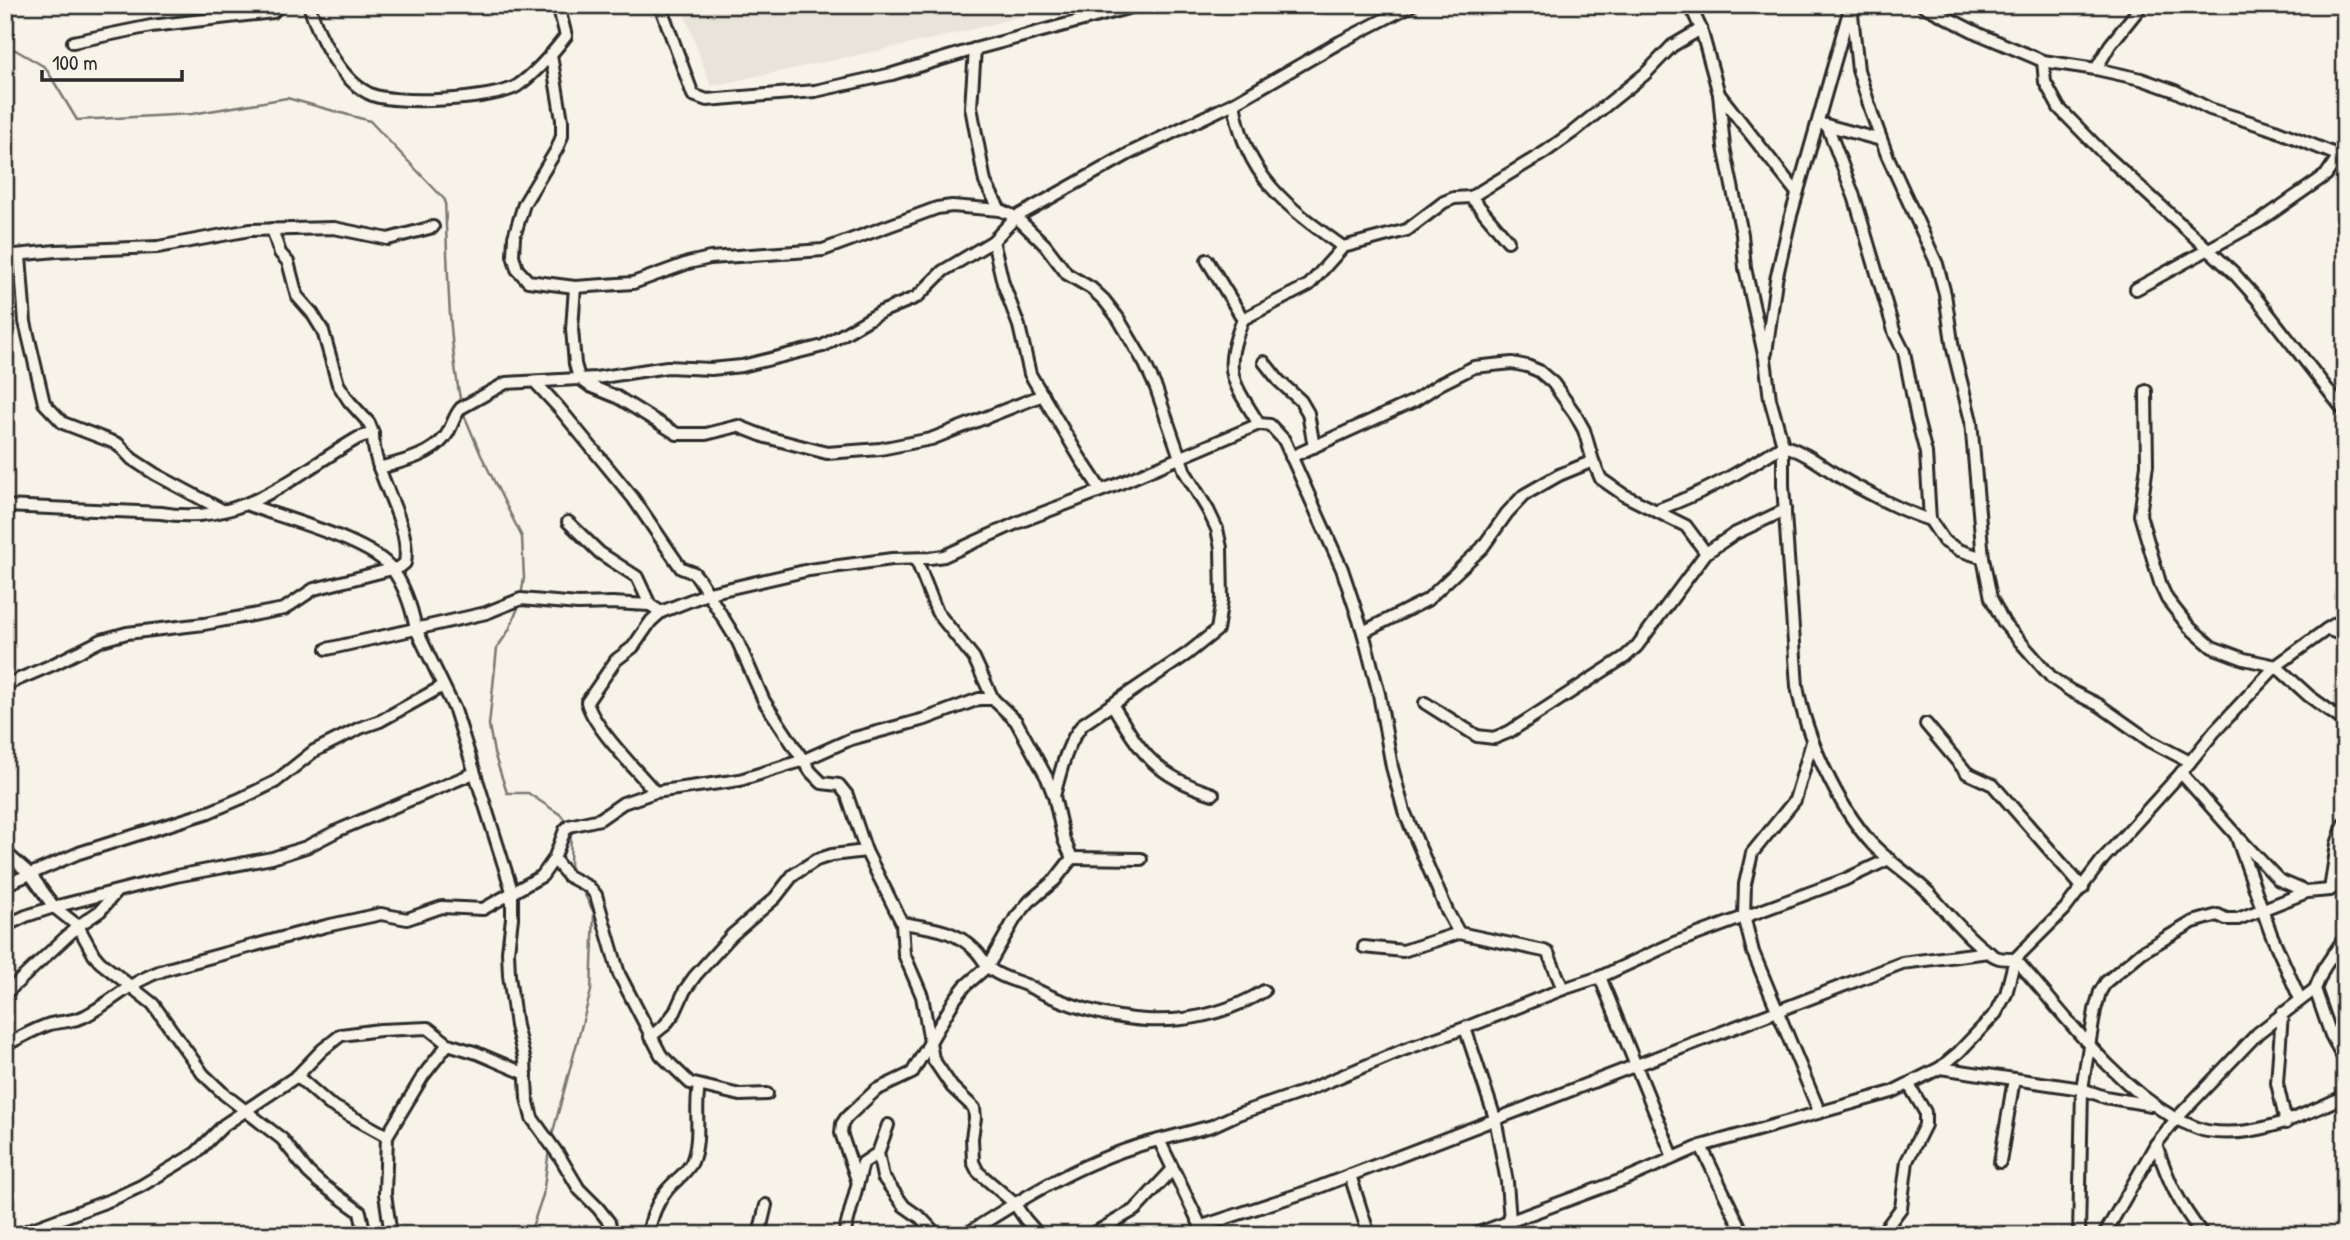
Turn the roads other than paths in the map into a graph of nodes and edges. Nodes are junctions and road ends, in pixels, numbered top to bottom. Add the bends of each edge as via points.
1 (279, 5) edge
2 (309, 5) edge
3 (558, 5) edge
4 (660, 5) edge
5 (1139, 5) edge
6 (1412, 5) edge
7 (1690, 5) edge
8 (1850, 5) edge
9 (1922, 5) edge
10 (2142, 5) edge
11 (1701, 29) junction
12 (74, 41) dead end
13 (975, 49) junction
14 (551, 55) junction
15 (2043, 61) junction
16 (2096, 69) junction
17 (1719, 94) junction
18 (1234, 103) junction
19 (1822, 124) junction
20 (1881, 140) junction
21 (2342, 158) edge
22 (1797, 192) junction
23 (1471, 197) junction
24 (1000, 210) junction
25 (1016, 217) junction
26 (433, 227) dead end
27 (272, 229) junction
28 (993, 241) junction
29 (1508, 241) dead end
30 (1343, 247) junction
31 (2209, 250) junction
32 (5, 256) edge
33 (20, 256) junction
34 (1207, 260) dead end
35 (575, 287) junction
36 (2136, 289) dead end
37 (1243, 319) junction
38 (1765, 359) junction
39 (1264, 362) dead end
40 (579, 378) junction
41 (536, 383) junction
42 (2146, 391) dead end
43 (1043, 395) junction
44 (2345, 412) edge
45 (1259, 424) junction
46 (373, 433) junction
47 (1783, 445) junction
48 (1314, 447) junction
49 (1179, 456) junction
50 (1291, 457) junction
51 (1593, 461) junction
52 (379, 468) junction
53 (1101, 490) junction
54 (249, 505) junction
55 (5, 506) edge
56 (1657, 510) junction
57 (1785, 510) junction
58 (224, 512) junction
59 (1930, 520) junction
60 (568, 522) dead end
61 (1706, 552) junction
62 (1983, 558) junction
63 (916, 559) junction
64 (393, 570) junction
65 (709, 593) junction
66 (650, 605) junction
67 (661, 612) junction
68 (2345, 618) edge
69 (416, 629) junction
70 (2327, 629) junction
71 (1363, 632) junction
72 (2345, 636) edge
73 (327, 649) dead end
74 (2276, 666) junction
75 (5, 685) edge
76 (443, 686) junction
77 (993, 699) junction
78 (1425, 703) dead end
79 (1112, 704) junction
80 (2345, 722) edge
81 (1926, 724) dead end
82 (1812, 742) junction
83 (804, 760) junction
84 (2190, 762) junction
85 (2181, 773) junction
86 (474, 774) junction
87 (655, 792) junction
88 (1213, 794) dead end
89 (1054, 796) junction
90 (2345, 822) edge
91 (2236, 835) junction
92 (866, 851) junction
93 (5, 852) edge
94 (554, 859) junction
95 (1072, 859) junction
96 (1141, 859) dead end
97 (1889, 859) junction
98 (31, 875) junction
99 (2345, 881) edge
100 (5, 885) edge
101 (2083, 888) junction
102 (2330, 890) junction
103 (512, 891) junction
104 (116, 892) junction
105 (2307, 892) junction
106 (54, 907) junction
107 (2263, 909) junction
108 (1744, 916) junction
109 (902, 923) junction
110 (5, 926) edge
111 (78, 926) junction
112 (1459, 933) junction
113 (2345, 937) edge
114 (1364, 947) dead end
115 (1989, 952) junction
116 (2333, 954) junction
117 (2015, 959) junction
118 (2345, 964) edge
119 (988, 965) junction
120 (1600, 977) junction
121 (130, 984) junction
122 (1563, 989) junction
123 (2315, 989) junction
124 (1264, 991) dead end
125 (5, 993) edge
126 (2301, 999) junction
127 (1778, 1012) junction
128 (2282, 1013) junction
129 (1465, 1028) junction
130 (650, 1037) junction
131 (932, 1042) junction
132 (448, 1044) junction
133 (2089, 1044) junction
134 (5, 1045) edge
135 (2345, 1061) edge
136 (1636, 1064) junction
137 (1940, 1068) junction
138 (526, 1074) junction
139 (297, 1076) junction
140 (2014, 1079) junction
141 (1909, 1085) junction
142 (699, 1086) junction
143 (2082, 1089) junction
144 (767, 1094) dead end
145 (2345, 1096) edge
146 (2151, 1105) junction
147 (245, 1109) junction
148 (1819, 1111) junction
149 (1495, 1118) junction
150 (2176, 1119) junction
151 (2286, 1123) junction
152 (888, 1125) dead end
153 (387, 1136) junction
154 (1159, 1140) junction
155 (2157, 1144) junction
156 (1700, 1146) junction
157 (878, 1153) junction
158 (1674, 1157) junction
159 (2000, 1162) dead end
160 (1173, 1169) junction
161 (1350, 1175) junction
162 (858, 1180) junction
163 (1014, 1203) junction
164 (766, 1205) dead end
165 (1510, 1221) junction
166 (1203, 1230) edge
167 (1486, 1232) edge
168 (16, 1235) edge
169 (365, 1235) edge
170 (391, 1235) edge
171 (613, 1235) edge
172 (648, 1235) edge
173 (763, 1235) edge
174 (844, 1235) edge
175 (937, 1235) edge
176 (965, 1235) edge
177 (1039, 1235) edge
178 (1091, 1235) edge
179 (1369, 1235) edge
180 (1473, 1235) edge
181 (1744, 1235) edge
182 (1881, 1235) edge
183 (2079, 1235) edge
184 (2104, 1235) edge
185 (2203, 1235) edge

1 - 12 street via 273,12 151,26
2 - 14 street via 328,52 352,80 374,96 455,99 510,89
3 - 14 street via 566,36
4 - 13 street via 693,95 699,99 815,91
5 - 13 street
6 - 18 street
7 - 11 street
8 - 19 street
8 - 20 street via 1858,70
9 - 15 street
10 - 16 street
11 - 17 street
11 - 23 street via 1672,46 1573,132
13 - 24 street via 971,107 985,182
14 - 35 street via 562,136 524,204 513,255 517,269 528,281
15 - 16 street
15 - 31 street via 2050,93 2073,123
16 - 21 street via 2175,91 2210,109
17 - 22 street
17 - 38 street via 1724,148
18 - 25 street via 1132,152
18 - 30 street via 1243,143 1261,177
19 - 20 street
19 - 22 street
19 - 59 street via 1855,199 1895,334 1905,352 1926,453
20 - 62 street via 1930,247 1945,294 1971,421
21 - 31 street via 2312,187
22 - 38 street via 1776,280
23 - 29 street
23 - 30 street via 1444,202 1407,230
24 - 25 street
24 - 35 street via 937,208 823,250 710,258 633,283
25 - 28 street
25 - 49 street via 1067,274 1091,288 1118,318 1156,388
26 - 27 street via 388,239 334,229
27 - 33 street via 158,247
27 - 46 street via 297,296 323,331 338,384
28 - 40 street via 943,271 917,297 823,346 742,366 667,367
28 - 43 street via 1030,374
30 - 37 street via 1309,285
31 - 36 street
31 - 44 street via 2257,299
32 - 33 street
33 - 58 street via 25,322 44,403 63,423 118,444 155,474
34 - 37 street
35 - 40 street via 572,329
37 - 45 street via 1230,361 1232,376
38 - 47 street
39 - 48 street via 1301,401
40 - 41 street
40 - 43 street via 677,434 706,434 738,426 827,453 931,439
41 - 52 street via 500,385 461,408 442,441 424,453
41 - 65 street via 633,498 681,568 694,573
42 - 74 street via 2147,465 2140,514 2167,599 2212,647
43 - 53 street
45 - 49 street
45 - 50 street via 1276,429
46 - 52 street
46 - 54 street
47 - 56 street via 1739,474
47 - 57 street
47 - 59 street via 1806,453 1896,507
48 - 50 street
48 - 51 street via 1474,367 1512,363 1539,371 1553,383 1584,430
49 - 53 street
49 - 79 street via 1219,539 1219,625 1186,654
50 - 71 street via 1342,569
51 - 56 street via 1601,479 1611,487
51 - 71 street via 1524,495 1482,548 1427,600
52 - 64 street via 405,547 405,563
53 - 63 street via 944,556
54 - 58 street
54 - 64 street via 351,541
55 - 58 street via 178,516
56 - 61 street via 1686,526
57 - 61 street
57 - 82 street via 1797,685
59 - 62 street via 1944,541
60 - 66 street via 600,553 637,577
61 - 78 street via 1625,657 1509,732 1494,738 1477,736
62 - 84 street via 1997,611 2052,678
63 - 65 street via 809,570
63 - 77 street via 937,612 970,652
64 - 69 street
64 - 75 street via 314,589 284,609 102,640
65 - 67 street
65 - 83 street via 738,642 764,701
66 - 67 street
66 - 69 street via 521,599 494,611
67 - 87 street via 633,647 616,660 587,702 606,735
68 - 70 street
69 - 73 street
69 - 76 street
70 - 72 street
70 - 74 street
71 - 112 street via 1404,811
74 - 80 street
74 - 84 street
76 - 86 street
76 - 98 street via 314,751 275,782 242,798 79,853
77 - 83 street via 979,699 851,739
77 - 89 street via 1016,721
79 - 88 street via 1137,746 1159,770
79 - 89 street via 1077,731
81 - 101 street via 1967,773 1993,785
82 - 97 street via 1852,817
82 - 108 street via 1795,800 1752,853
83 - 87 street via 732,782
83 - 92 street via 817,780 839,785 847,795
84 - 85 street
85 - 91 street
85 - 101 street via 2103,859
86 - 103 street
86 - 104 street via 306,847
87 - 94 street via 623,803 591,823 569,826
89 - 95 street
90 - 102 street
91 - 105 street via 2279,880
91 - 107 street
92 - 109 street
92 - 130 street via 824,858 793,875 695,976 675,1012
93 - 98 street
94 - 103 street via 542,876
94 - 130 street via 568,876 596,895 620,974
95 - 96 street
95 - 119 street via 1016,917
97 - 108 street
97 - 115 street
98 - 100 street
98 - 106 street
99 - 102 street
101 - 117 street
102 - 105 street
103 - 121 street via 483,909 442,906 412,919 381,914 167,969
103 - 138 street via 509,975
104 - 106 street
104 - 111 street
105 - 107 street
106 - 110 street
106 - 111 street
107 - 126 street
107 - 133 street via 2238,919 2218,915 2193,922 2120,968 2100,992
108 - 120 street
108 - 127 street via 1752,952
109 - 119 street via 951,932
109 - 131 street via 904,954 922,996
111 - 121 street via 94,955
111 - 125 street
112 - 114 street via 1403,951
112 - 122 street via 1548,953
113 - 116 street
115 - 117 street
115 - 127 street via 1902,962
116 - 118 street
116 - 123 street
117 - 133 street
117 - 137 street via 1996,1013
119 - 124 street via 1043,994 1093,1012 1162,1021 1190,1020
119 - 131 street via 955,999
120 - 122 street
120 - 136 street
121 - 134 street via 73,1022 53,1023
121 - 147 street via 164,1017 203,1074
122 - 129 street
123 - 126 street
123 - 135 street
126 - 128 street
127 - 136 street
127 - 148 street
128 - 150 street
128 - 151 street via 2277,1083
129 - 149 street
129 - 154 street via 1212,1126
130 - 142 street via 675,1071
131 - 162 street via 912,1073 876,1090 842,1124 844,1147
131 - 163 street via 939,1069 974,1108 972,1162
132 - 138 street
132 - 139 street via 428,1028 341,1035
132 - 153 street
133 - 143 street
133 - 146 street
136 - 149 street
136 - 158 street
137 - 140 street
137 - 141 street
138 - 171 street via 532,1118 579,1189 609,1222
139 - 147 street
139 - 153 street via 329,1104
140 - 143 street
140 - 159 street
141 - 148 street
141 - 182 street via 1925,1112 1925,1125 1907,1161 1901,1208
142 - 144 street via 740,1095
142 - 172 street via 698,1134 691,1162 655,1209
143 - 146 street
143 - 183 street
145 - 151 street
146 - 150 street
147 - 168 street via 196,1153 141,1186
147 - 169 street via 282,1139 314,1177 360,1212
148 - 156 street
149 - 161 street
149 - 165 street
150 - 151 street via 2224,1132
150 - 155 street
152 - 157 street
153 - 170 street via 385,1194
154 - 160 street
154 - 163 street via 1102,1159
155 - 184 street
155 - 185 street via 2169,1184
156 - 158 street
156 - 181 street
157 - 162 street via 863,1163
157 - 175 street via 888,1186
158 - 165 street
160 - 166 street
160 - 178 street via 1136,1209
161 - 166 street
161 - 179 street
162 - 174 street
163 - 176 street
163 - 177 street
164 - 173 street
165 - 167 street
167 - 180 street

